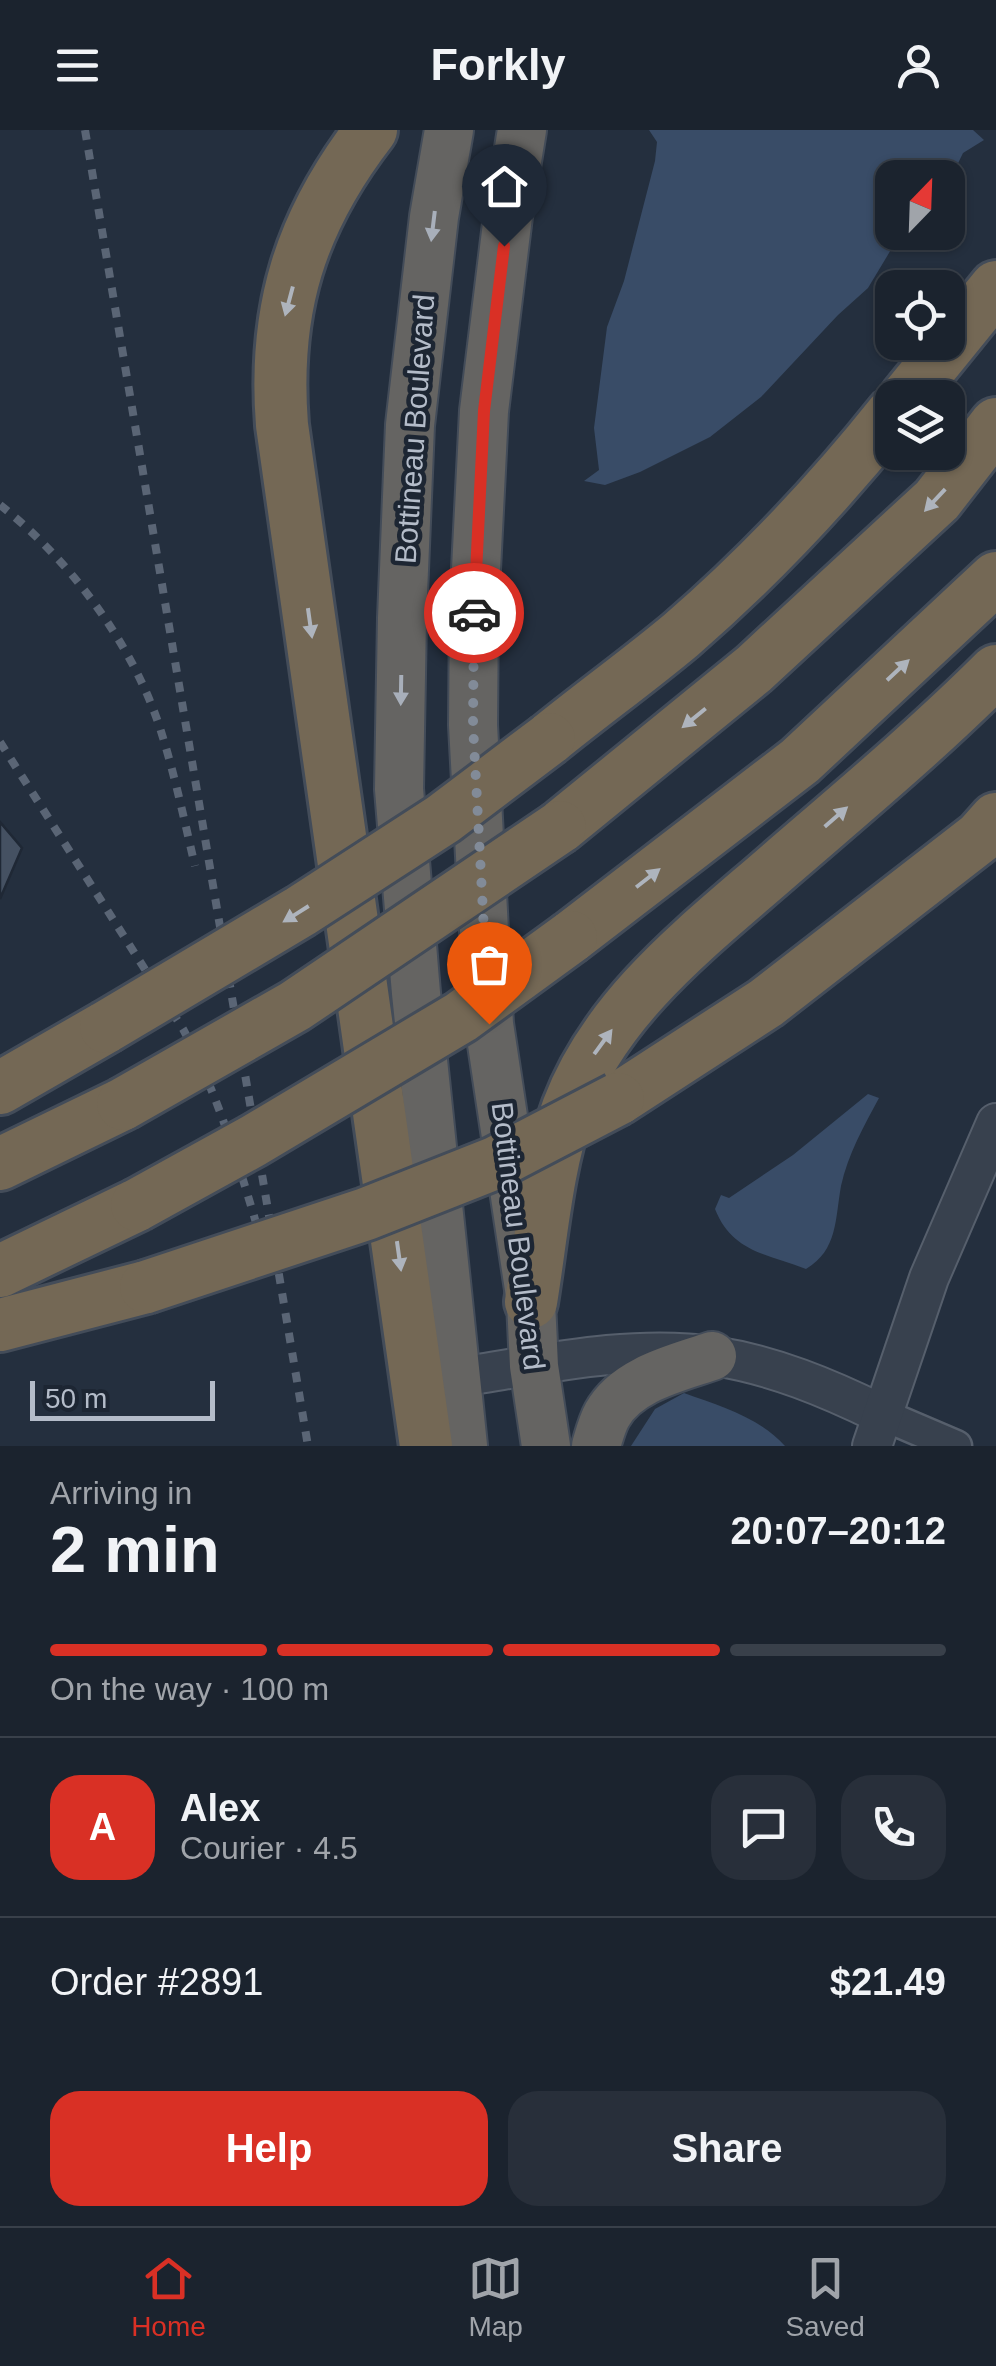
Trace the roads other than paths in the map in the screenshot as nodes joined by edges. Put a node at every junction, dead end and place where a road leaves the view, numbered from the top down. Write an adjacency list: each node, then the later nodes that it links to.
1 (371, 130): 21 (highway, one-way to 21)
2 (449, 130): 19 (highway, Bottineau Boulevard, one-way to 19)
3 (522, 130): 15 (highway, Bottineau Boulevard)
4 (996, 286): 5 (highway)
5 (920, 380)
6 (996, 424): 13 (highway, one-way to 13, bridge)
7 (875, 436): 11 (highway, one-way to 11, bridge)
8 (996, 578): 14 (highway, one-way to 8, bridge)
9 (996, 671): 15 (highway, one-way to 9)
10 (996, 819): 16 (highway, bridge)
11 (0, 1088)
12 (996, 1123): 20 (street)
13 (0, 1164)
14 (0, 1271)
15 (531, 1302): 18 (highway, Bottineau Boulevard)
16 (0, 1325)
17 (712, 1356): 18 (street); 20 (street); 24 (highway)
18 (534, 1366): 19 (street); 23 (highway, Bottineau Boulevard)
19 (454, 1378): 22 (highway, Bottineau Boulevard)
20 (876, 1430): 25 (street)
21 (426, 1446)
22 (463, 1446)
23 (546, 1446)
24 (596, 1446)
25 (956, 1446)

